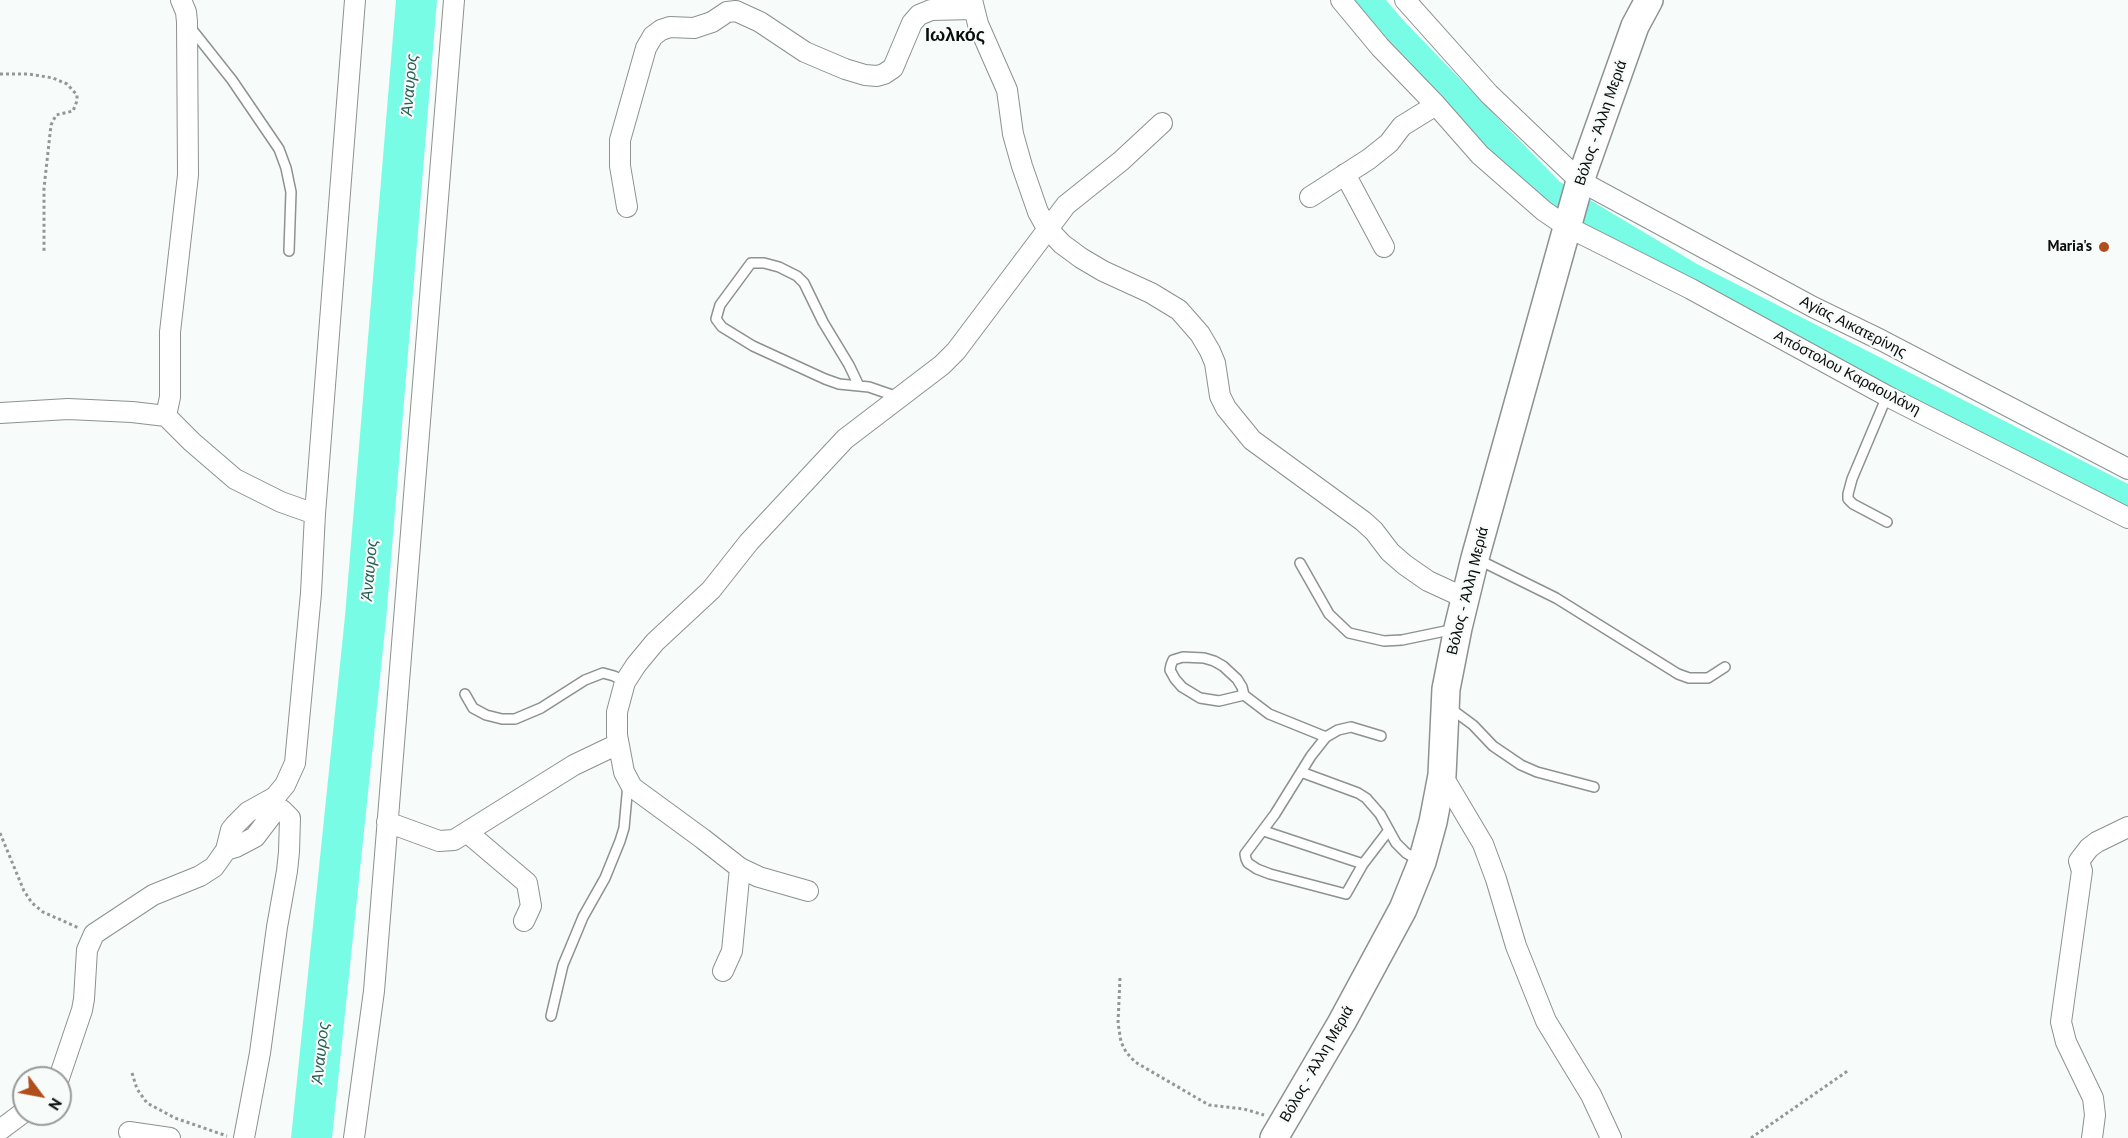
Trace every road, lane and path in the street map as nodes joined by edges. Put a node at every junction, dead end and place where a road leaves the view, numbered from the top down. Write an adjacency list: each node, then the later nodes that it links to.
1 (181, 0): 10 (street)
2 (355, 0): 29 (street)
3 (454, 0): 48 (street)
4 (1341, 0): 12 (street, Απόστολου Καραουλάνη)
5 (1405, 0): 15 (street, Αγίας Αικατερίνης)
6 (1649, 0): 9 (main road, Βόλος - Άλλη Μεριά)
7 (973, 5): 8 (street); 19 (street)
8 (741, 7): 17 (street)
9 (1636, 13): 15 (main road, Βόλος - Άλλη Μεριά)
10 (187, 22): 21 (lane); 27 (street)
11 (0, 74): 22 (path)
12 (1436, 105): 14 (street); 18 (street, Απόστολου Καραουλάνη)
13 (1162, 123): 19 (street)
14 (1345, 174): 16 (street); 20 (street)
15 (1580, 181): 18 (main road, Βόλος - Άλλη Μεριά); 28 (street, Αγίας Αικατερίνης)
16 (1310, 197)
17 (627, 207)
18 (1566, 226): 24 (street, Απόστολου Καραουλάνη); 32 (main road, Βόλος - Άλλη Μεριά)
19 (1047, 228): 25 (street); 34 (street)
20 (1384, 247)
21 (289, 251)
22 (44, 253)
23 (859, 386): 23 (lane); 25 (lane)
24 (1887, 396): 30 (street, Απόστολου Καραουλάνη); 31 (lane)
25 (898, 397): 37 (street)
26 (0, 413): 27 (street)
27 (166, 416): 29 (street)
28 (2128, 469)
29 (315, 514): 54 (street)
30 (2128, 518)
31 (1887, 522)
32 (1475, 558): 34 (main road, Βόλος - Άλλη Μεριά); 36 (lane)
33 (1300, 563): 35 (lane)
34 (1465, 598): 35 (main road, Βόλος - Άλλη Μεριά)
35 (1458, 628): 40 (main road, Βόλος - Άλλη Μεριά)
36 (1725, 668)
37 (625, 682): 38 (lane); 43 (street)
38 (465, 694)
39 (1244, 695): 39 (lane); 42 (lane)
40 (1445, 705): 45 (main road, Βόλος - Άλλη Μεριά); 47 (lane)
41 (1381, 736): 42 (lane)
42 (1326, 737): 44 (lane)
43 (618, 744): 46 (street); 53 (street)
44 (1301, 772): 50 (lane); 51 (lane)
45 (1442, 775): 55 (main road, Βόλος - Άλλη Μεριά); 73 (street)
46 (628, 782): 57 (street); 63 (lane)
47 (1594, 788)
48 (387, 822): 53 (street); 72 (street)
49 (2128, 827): 75 (street)
50 (1389, 830): 55 (lane); 56 (lane)
51 (1264, 831): 56 (lane); 56 (lane)
52 (0, 833): 60 (path)
53 (468, 833): 59 (street)
54 (226, 850): 60 (street); 71 (street)
55 (1422, 862): 67 (main road, Βόλος - Άλλη Μεριά)
56 (1363, 864)
57 (740, 868): 58 (street); 61 (street)
58 (808, 891)
59 (524, 921)
60 (94, 934): 64 (street)
61 (723, 971)
62 (1120, 978): 67 (path)
63 (551, 1016)
64 (63, 1066)
65 (1849, 1070): 74 (path)
66 (132, 1073): 70 (path)
67 (1278, 1130)
68 (129, 1132): 69 (street)
69 (157, 1137)
70 (234, 1138)
71 (244, 1138)
72 (354, 1138)
73 (1611, 1138)
74 (1751, 1138)
75 (2092, 1138)

